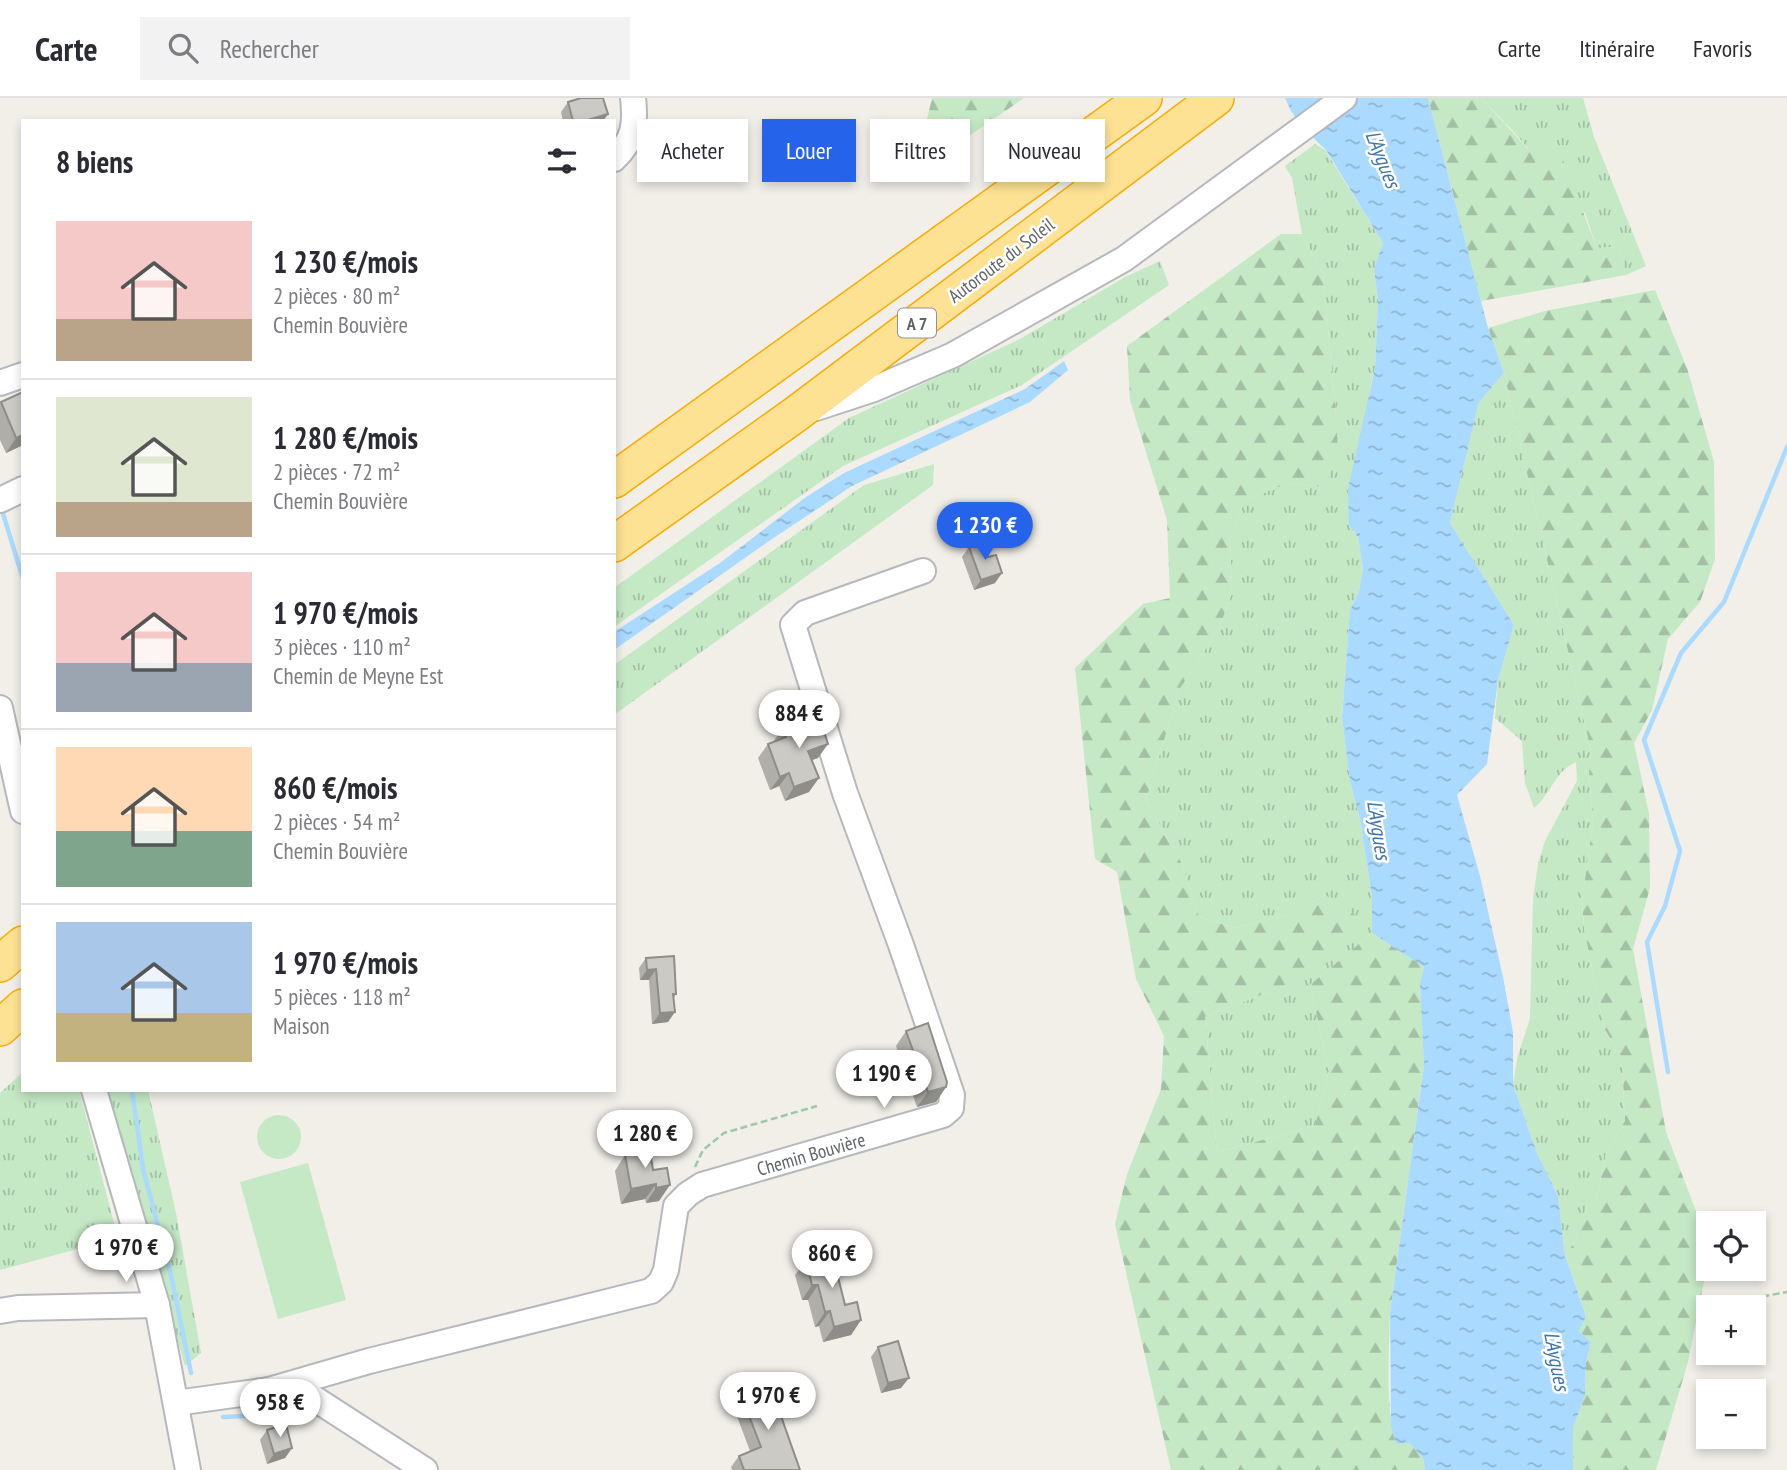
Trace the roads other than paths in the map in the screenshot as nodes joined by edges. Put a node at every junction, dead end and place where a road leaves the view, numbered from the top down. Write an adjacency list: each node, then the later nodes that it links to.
1 (633, 98): 5 (street)
2 (1144, 98): 9 (highway, A 7)
3 (1216, 98): 8 (highway, Autoroute du Soleil / A 7)
4 (1344, 98): 8 (street)
5 (616, 156)
6 (21, 376): 7 (street)
7 (0, 383)
8 (796, 414): 12 (highway, Autoroute du Soleil / A 7)
9 (616, 479)
10 (21, 490): 11 (street)
11 (0, 499)
12 (616, 543)
13 (923, 571): 23 (street, Chemin Bouvière)
14 (0, 708): 15 (street)
15 (21, 802)
16 (21, 946): 17 (highway)
17 (0, 964)
18 (21, 1009): 19 (highway)
19 (0, 1028)
20 (95, 1092): 21 (street)
21 (157, 1305): 22 (street); 24 (street)
22 (0, 1311)
23 (269, 1390): 24 (street); 26 (street)
24 (176, 1403): 25 (street)
25 (188, 1470)
26 (425, 1470)

